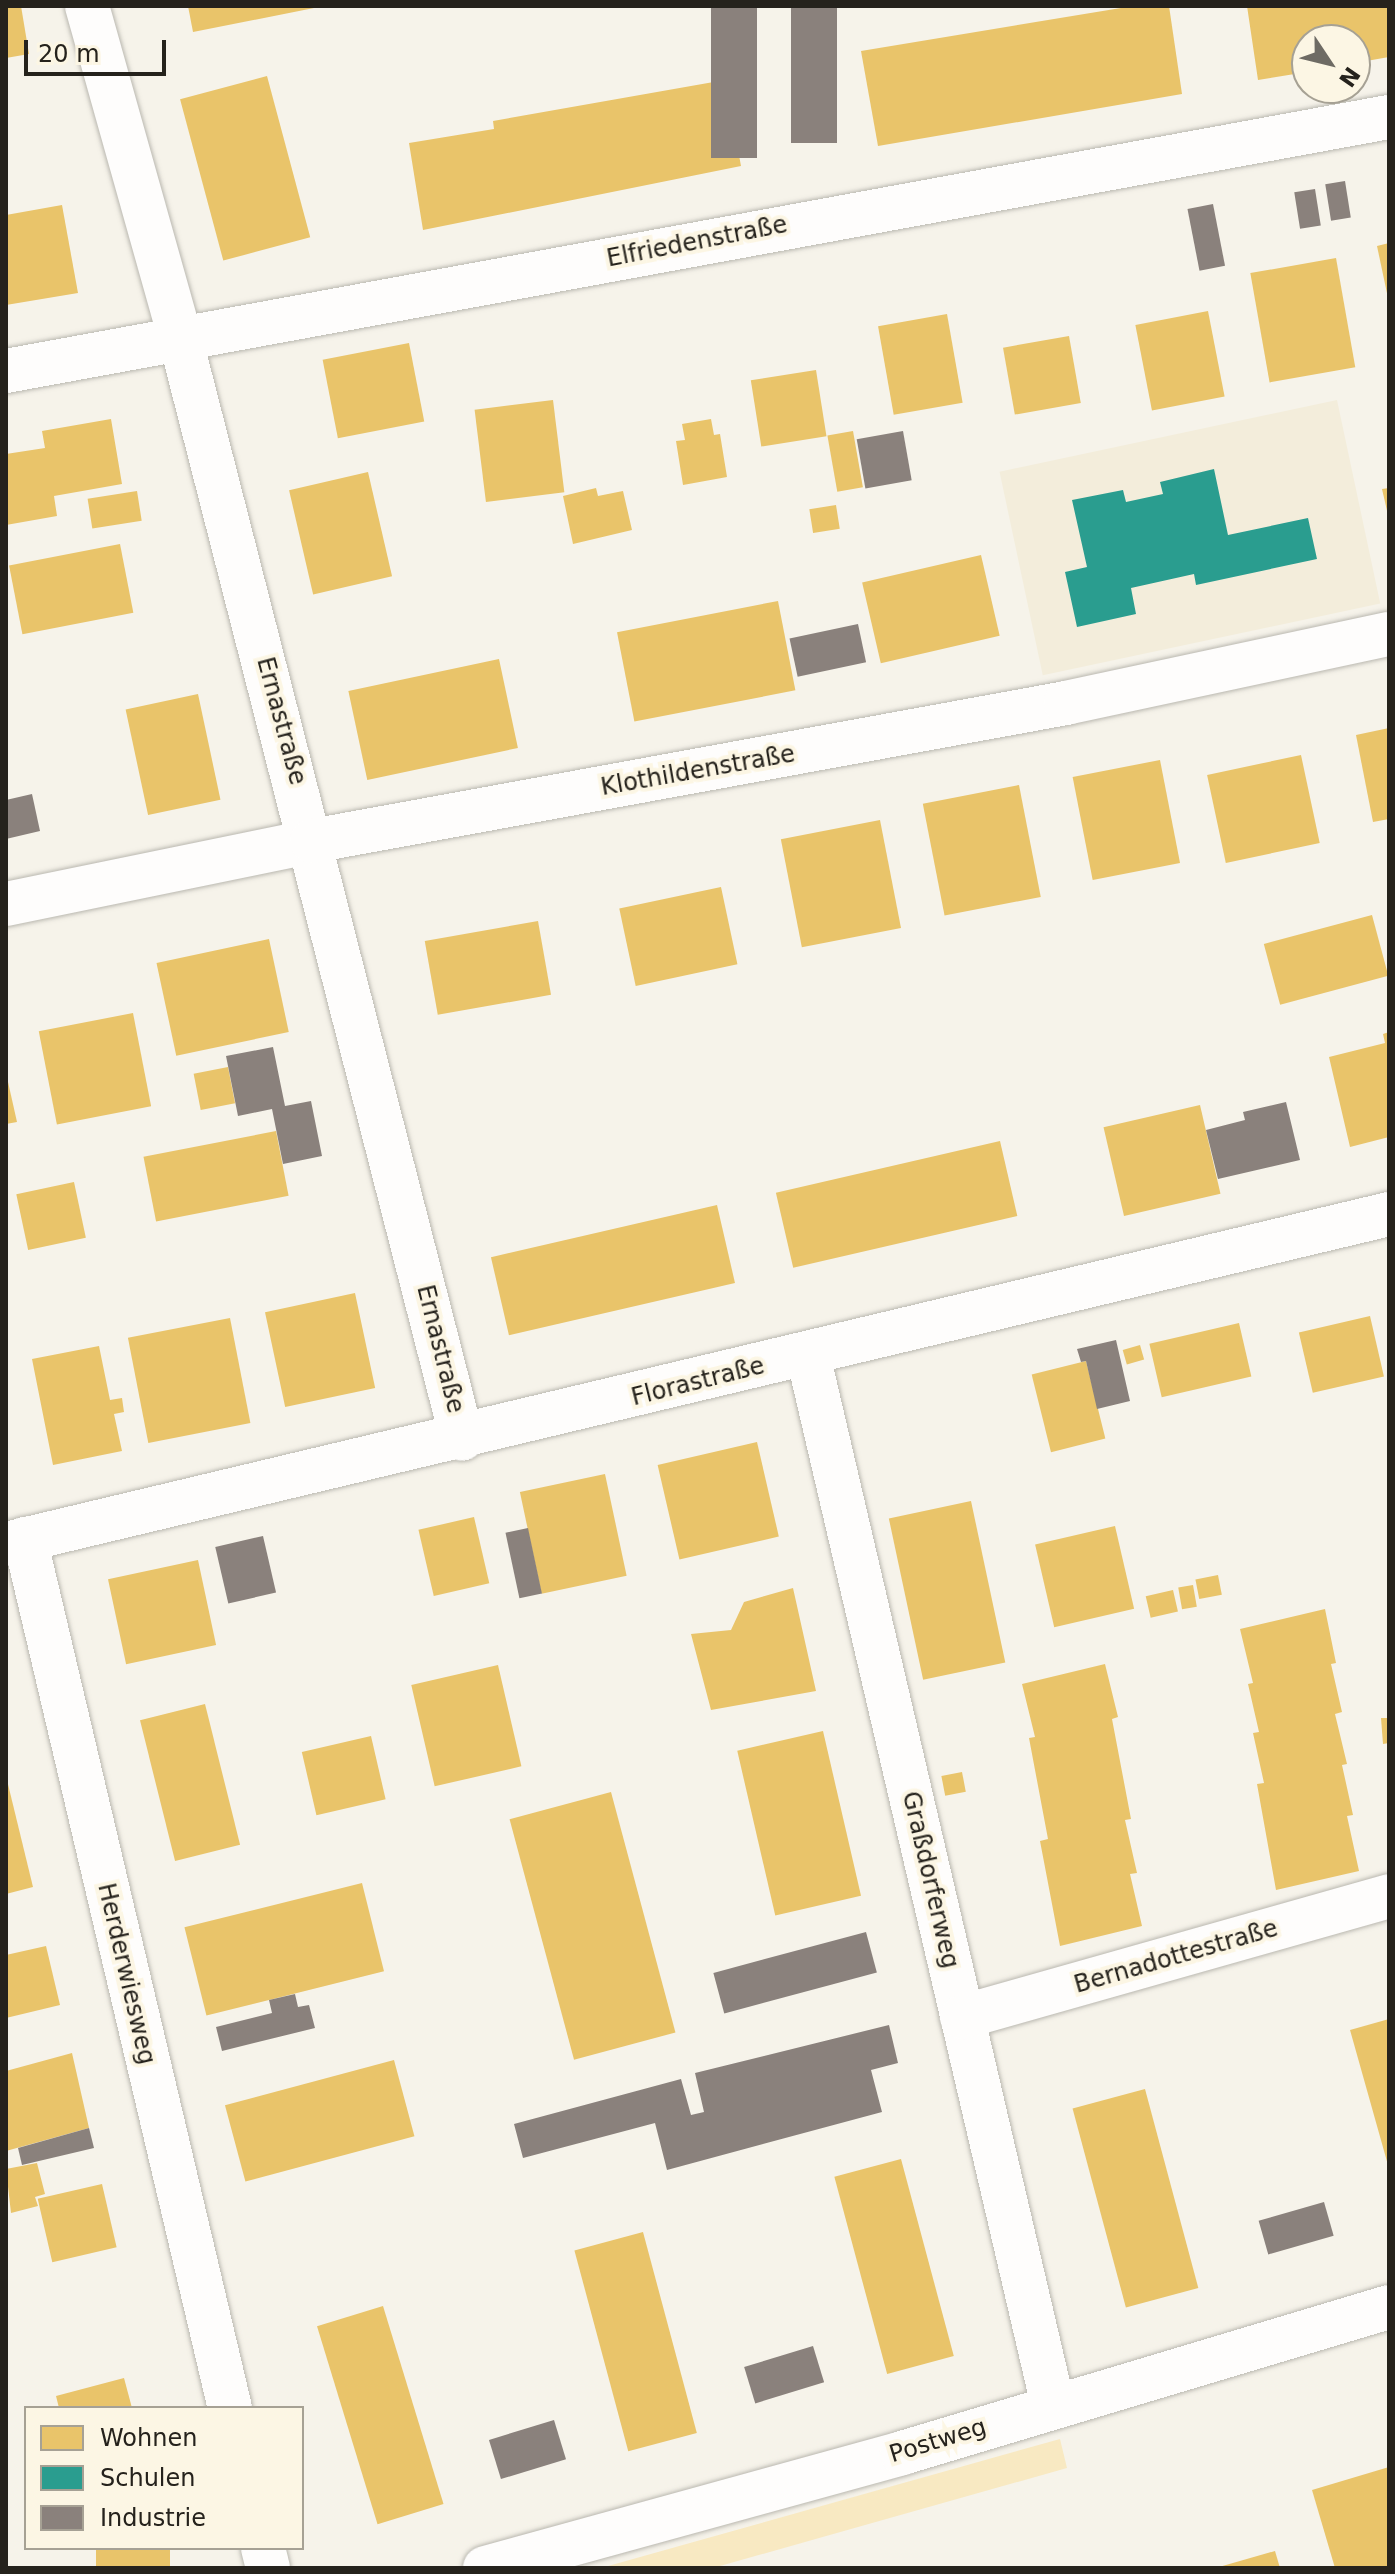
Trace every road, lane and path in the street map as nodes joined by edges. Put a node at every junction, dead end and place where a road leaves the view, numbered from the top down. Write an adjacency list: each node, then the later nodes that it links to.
1 (87, 6): 3 (street, Ernastraße)
2 (1389, 117): 3 (street, Elfriedenstraße)
3 (181, 341): 4 (street, Elfriedenstraße); 6 (street, Ernastraße)
4 (6, 371)
5 (1389, 634): 6 (street, Klothildenstraße)
6 (312, 841): 7 (street, Klothildenstraße); 10 (street, Ernastraße)
7 (6, 904)
8 (1389, 1214): 9 (street, Florastraße)
9 (808, 1355): 10 (street, Florastraße); 13 (street, Graßdorferweg)
10 (462, 1439): 11 (street, Florastraße)
11 (16, 1542): 16 (street, Herderwiesweg)
12 (1389, 1896): 13 (street, Bernadottestraße)
13 (962, 2017): 15 (street, Graßdorferweg)
14 (1389, 2307): 15 (street, Postweg)
15 (1053, 2405): 17 (street, Postweg)
16 (230, 2406)
17 (485, 2568)

